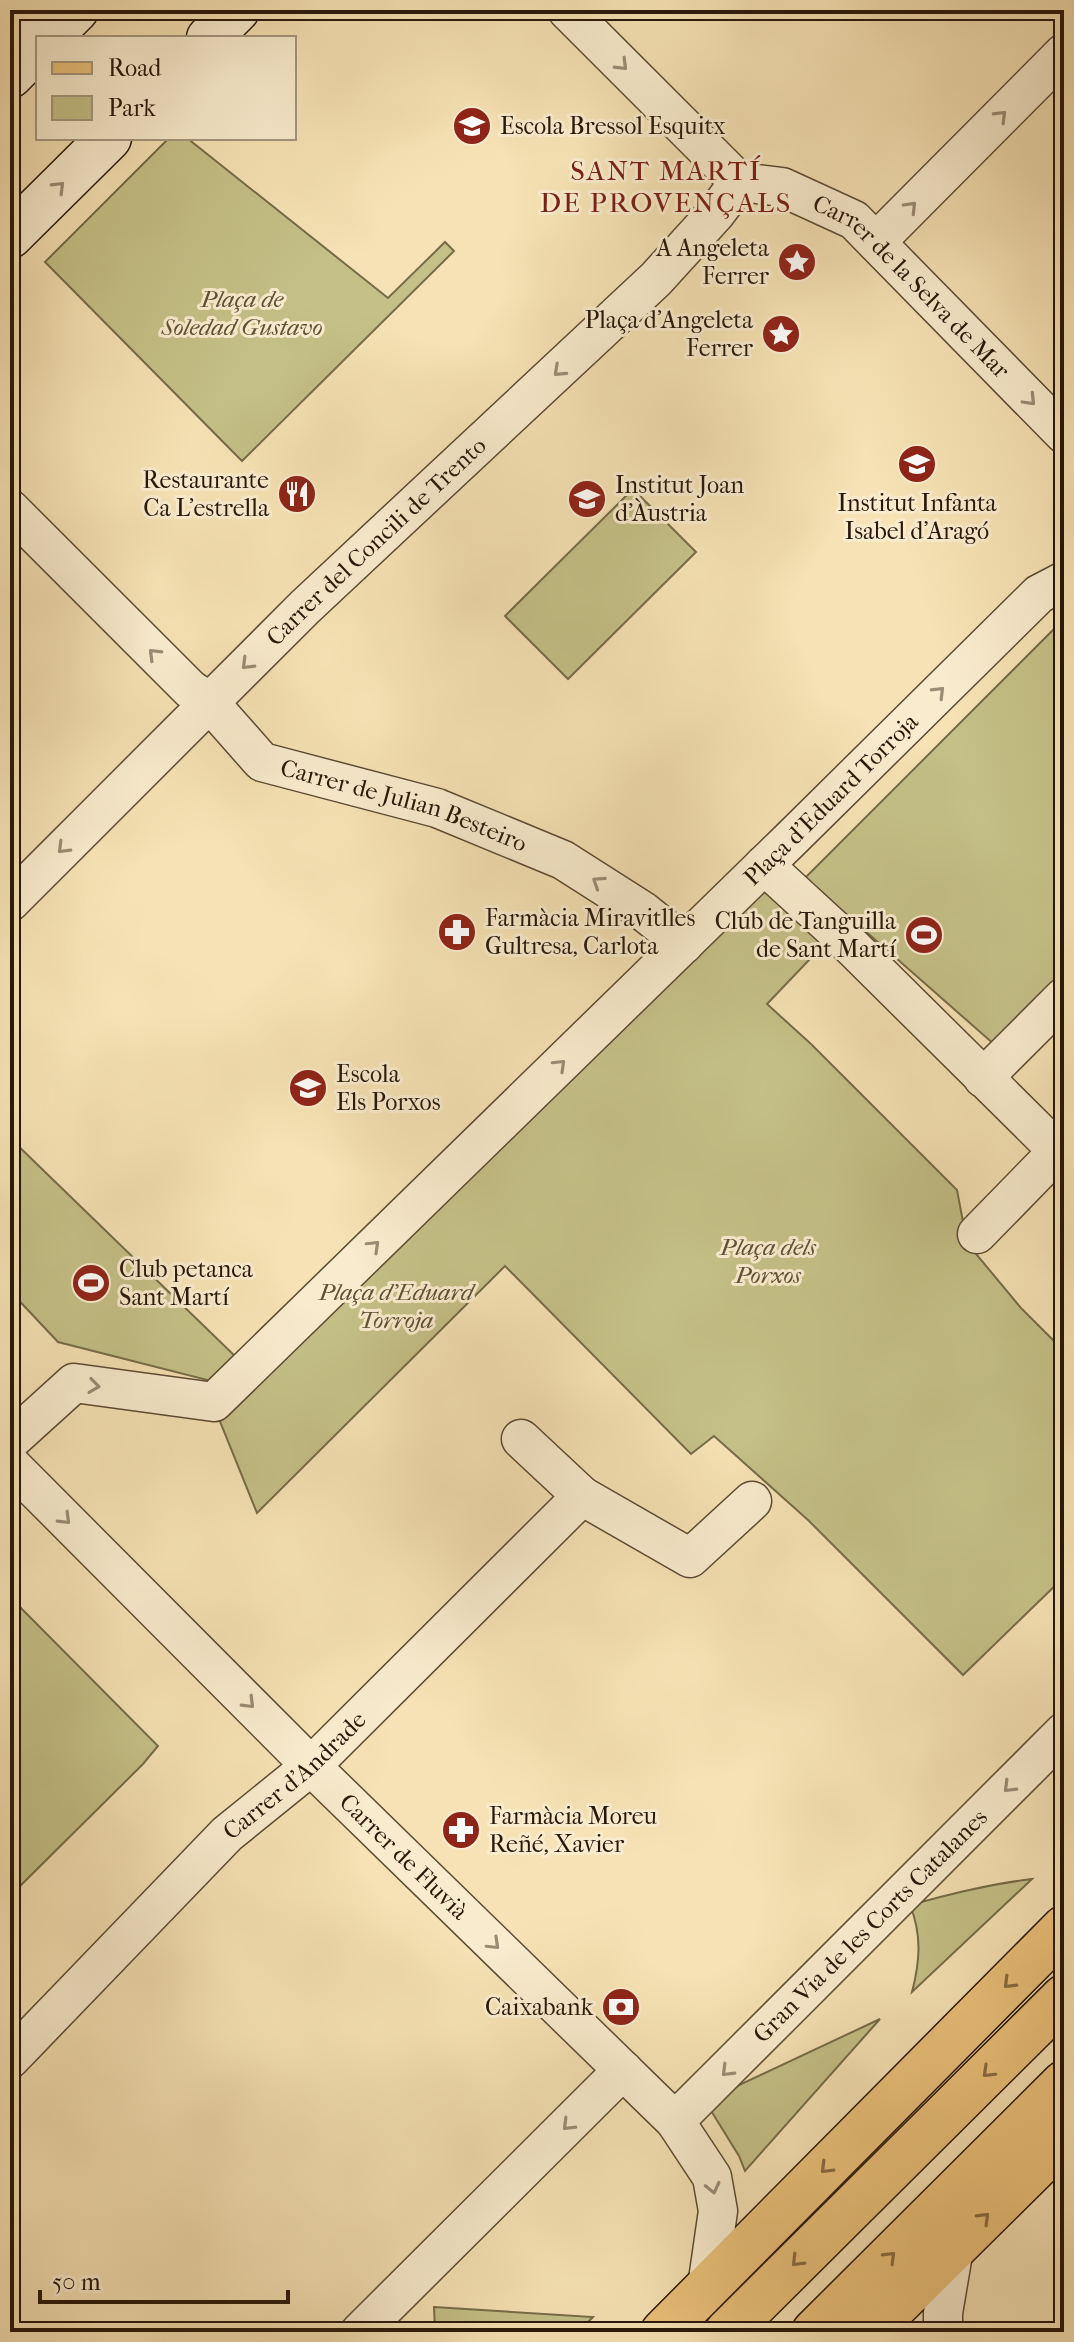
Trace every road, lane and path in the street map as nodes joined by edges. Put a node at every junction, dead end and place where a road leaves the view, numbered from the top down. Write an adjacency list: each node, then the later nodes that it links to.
1 (237, 10): 3 (street)
2 (567, 10): 6 (street, one-way to 6)
3 (211, 36)
4 (1064, 53): 8 (street, one-way to 4)
5 (107, 140): 7 (street, one-way to 5)
6 (739, 182): 8 (street, Carrer de la Selva de Mar); 12 (street, Carrer del Concili de Trento, one-way to 12)
7 (10, 236)
8 (876, 242): 9 (street, Carrer de la Selva de Mar, one-way to 9)
9 (1064, 434)
10 (10, 509): 12 (street, Carrer de Julian Besteiro, one-way to 10)
11 (1064, 581): 13 (street, Plaça d'Eduard Torroja, one-way to 11)
12 (209, 702): 14 (street, Carrer del Concili de Trento, one-way to 14); 15 (street, Carrer de Julian Besteiro, one-way to 12)
13 (764, 865): 15 (street, Plaça d'Eduard Torroja); 17 (street)
14 (10, 902)
15 (684, 944): 20 (street, Plaça d'Eduard Torroja, one-way to 15)
16 (1053, 1008): 17 (street)
17 (983, 1078): 18 (street)
18 (977, 1234)
19 (521, 1439): 22 (street)
20 (10, 1441)
21 (10, 1464): 25 (street, Carrer de Fluvià, one-way to 25)
22 (582, 1496): 23 (street); 25 (street, Carrer d'Andrade)
23 (752, 1501)
24 (1064, 1732): 31 (street, Gran Via de les Corts Catalanes, one-way to 31)
25 (311, 1766): 28 (street, Carrer d'Andrade); 29 (street, Carrer de Fluvià, one-way to 29)
26 (1064, 1928): 34 (main road, one-way to 34)
27 (1064, 1997): 37 (main road, one-way to 37)
28 (10, 2059)
29 (623, 2070): 31 (street, Carrer de Fluvià); 35 (street, one-way to 35)
30 (1064, 2083): 38 (main road, one-way to 30)
31 (675, 2121): 34 (street, Carrer de Fluvià, one-way to 34)
32 (1064, 2139): 33 (main road, one-way to 32)
33 (954, 2248): 39 (main road); 40 (street)
34 (707, 2287): 36 (main road)
35 (360, 2332)
36 (663, 2332)
37 (727, 2332)
38 (814, 2332)
39 (869, 2332)
40 (943, 2332)

